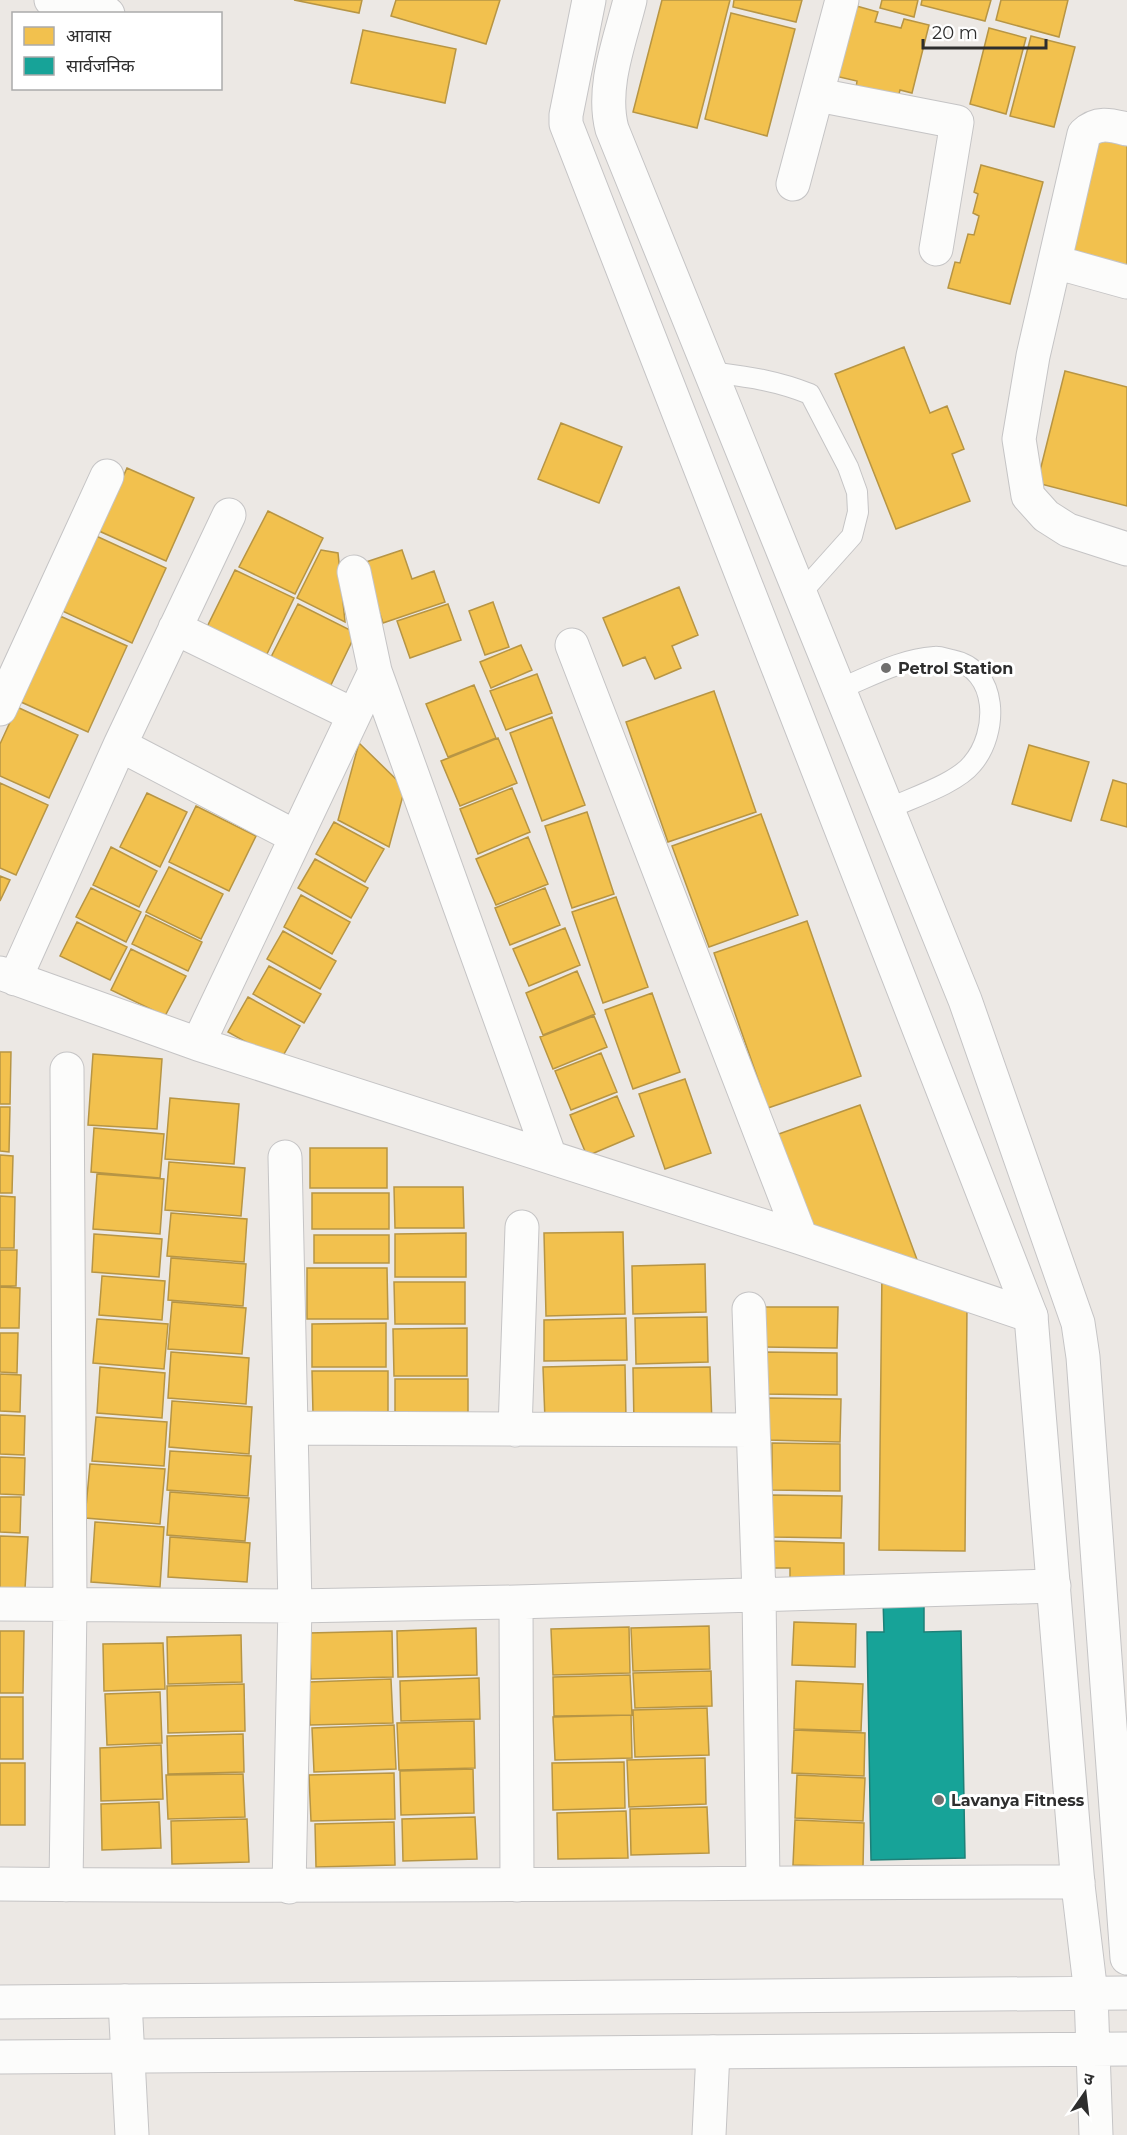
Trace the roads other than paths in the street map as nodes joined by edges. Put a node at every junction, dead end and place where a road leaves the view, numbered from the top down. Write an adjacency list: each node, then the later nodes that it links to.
1 (51, 0): 5 (street)
2 (589, 0): 18 (street)
3 (630, 0): 12 (street)
4 (842, 0): 6 (street)
5 (100, 12)
6 (818, 95): 8 (street); 9 (street)
7 (1127, 129): 10 (street)
8 (793, 184)
9 (936, 249)
10 (1054, 262): 11 (street); 15 (street)
11 (1127, 282)
12 (711, 372): 17 (street); 17 (lane)
13 (107, 476): 23 (street)
14 (229, 515): 19 (street)
15 (1127, 549)
16 (354, 572): 21 (street)
17 (804, 602): 18 (street); 22 (street)
18 (762, 626): 36 (street)
19 (175, 628): 24 (street); 25 (street)
20 (572, 645): 34 (street)
21 (375, 670): 24 (street); 32 (street)
22 (839, 689): 26 (street); 26 (lane)
23 (0, 709)
24 (354, 715): 27 (street)
25 (120, 745): 27 (street); 28 (street)
26 (888, 809): 52 (street)
27 (296, 837): 29 (street)
28 (8, 976): 29 (street)
29 (198, 1044): 32 (street)
30 (67, 1069): 44 (street)
31 (285, 1157): 37 (street)
32 (550, 1157): 34 (street)
33 (522, 1227): 38 (street)
34 (801, 1238): 36 (street)
35 (749, 1309): 39 (street)
36 (1031, 1316): 40 (street)
37 (291, 1428): 38 (street); 45 (street)
38 (515, 1430): 39 (street)
39 (753, 1430): 41 (street)
40 (1054, 1586): 41 (street); 47 (street)
41 (759, 1595): 42 (street); 46 (street)
42 (516, 1602): 45 (street); 50 (street)
43 (0, 1604): 44 (street)
44 (70, 1604): 45 (street); 49 (street)
45 (296, 1606): 51 (street)
46 (763, 1882): 47 (street); 50 (street)
47 (1078, 1882): 54 (street)
48 (0, 1884): 49 (street)
49 (66, 1885): 51 (street)
50 (517, 1885): 51 (street)
51 (289, 1887)
52 (1127, 1958)
53 (1127, 1993): 54 (street)
54 (1091, 1994): 55 (street); 57 (street)
55 (125, 2001): 56 (street); 60 (street)
56 (0, 2002)
57 (1093, 2049): 58 (street); 59 (street); 64 (street)
58 (1127, 2049)
59 (713, 2052): 60 (street); 63 (street)
60 (128, 2056): 61 (street); 62 (street)
61 (0, 2057)
62 (132, 2135)
63 (709, 2135)
64 (1096, 2135)

